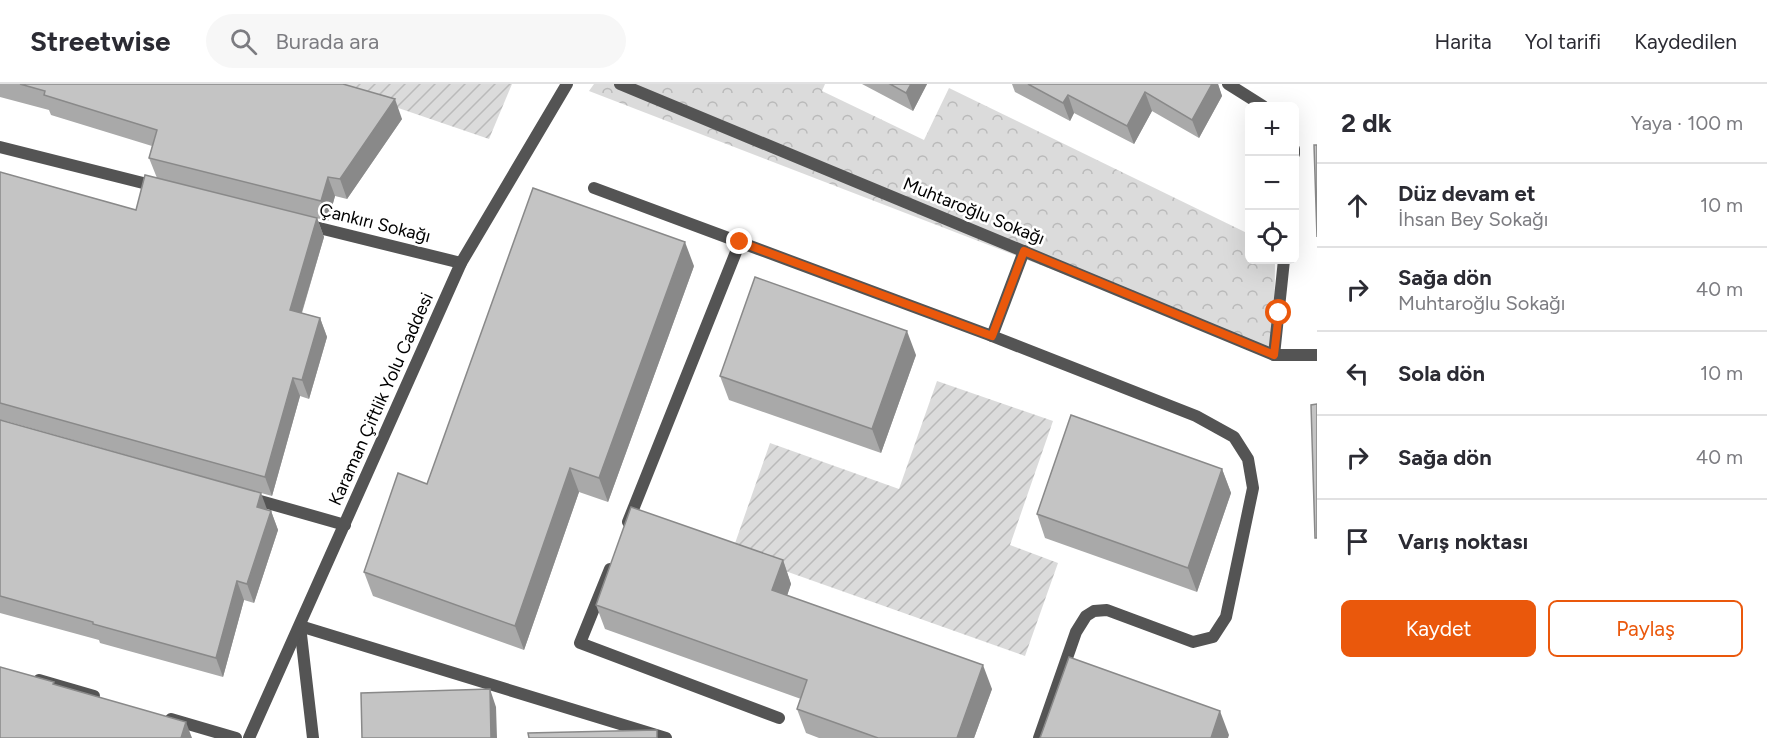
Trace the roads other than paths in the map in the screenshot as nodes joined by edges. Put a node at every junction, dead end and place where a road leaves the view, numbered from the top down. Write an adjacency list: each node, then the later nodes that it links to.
1 (567, 84): 11 (street, Karaman Çiftlik Yolu Caddesi)
2 (620, 84): 10 (street, Muhtaroğlu Sokağı)
3 (1228, 84): 4 (street)
4 (1257, 102)
5 (0, 147): 7 (street)
6 (594, 188): 9 (street)
7 (173, 191)
8 (300, 223): 11 (street, Çankırı Sokağı)
9 (740, 242): 13 (street); 18 (street)
10 (1024, 251): 13 (street); 14 (street, Muhtaroğlu Sokağı)
11 (461, 264): 17 (street, Karaman Çiftlik Yolu Caddesi)
12 (1284, 264): 14 (street)
13 (992, 336): 29 (street)
14 (1274, 355): 15 (street, Muhtaroğlu Sokağı)
15 (1317, 355)
16 (242, 496): 17 (street)
17 (345, 525): 20 (street, Karaman Çiftlik Yolu Caddesi)
18 (622, 537)
19 (614, 559): 24 (street)
20 (300, 626): 26 (street, Karaman Çiftlik Yolu Caddesi); 27 (street); 28 (street)
21 (22, 675): 22 (street)
22 (101, 698)
23 (158, 715): 25 (street)
24 (779, 718)
25 (236, 738)
26 (249, 738)
27 (313, 738)
28 (666, 738)
29 (1039, 738)

